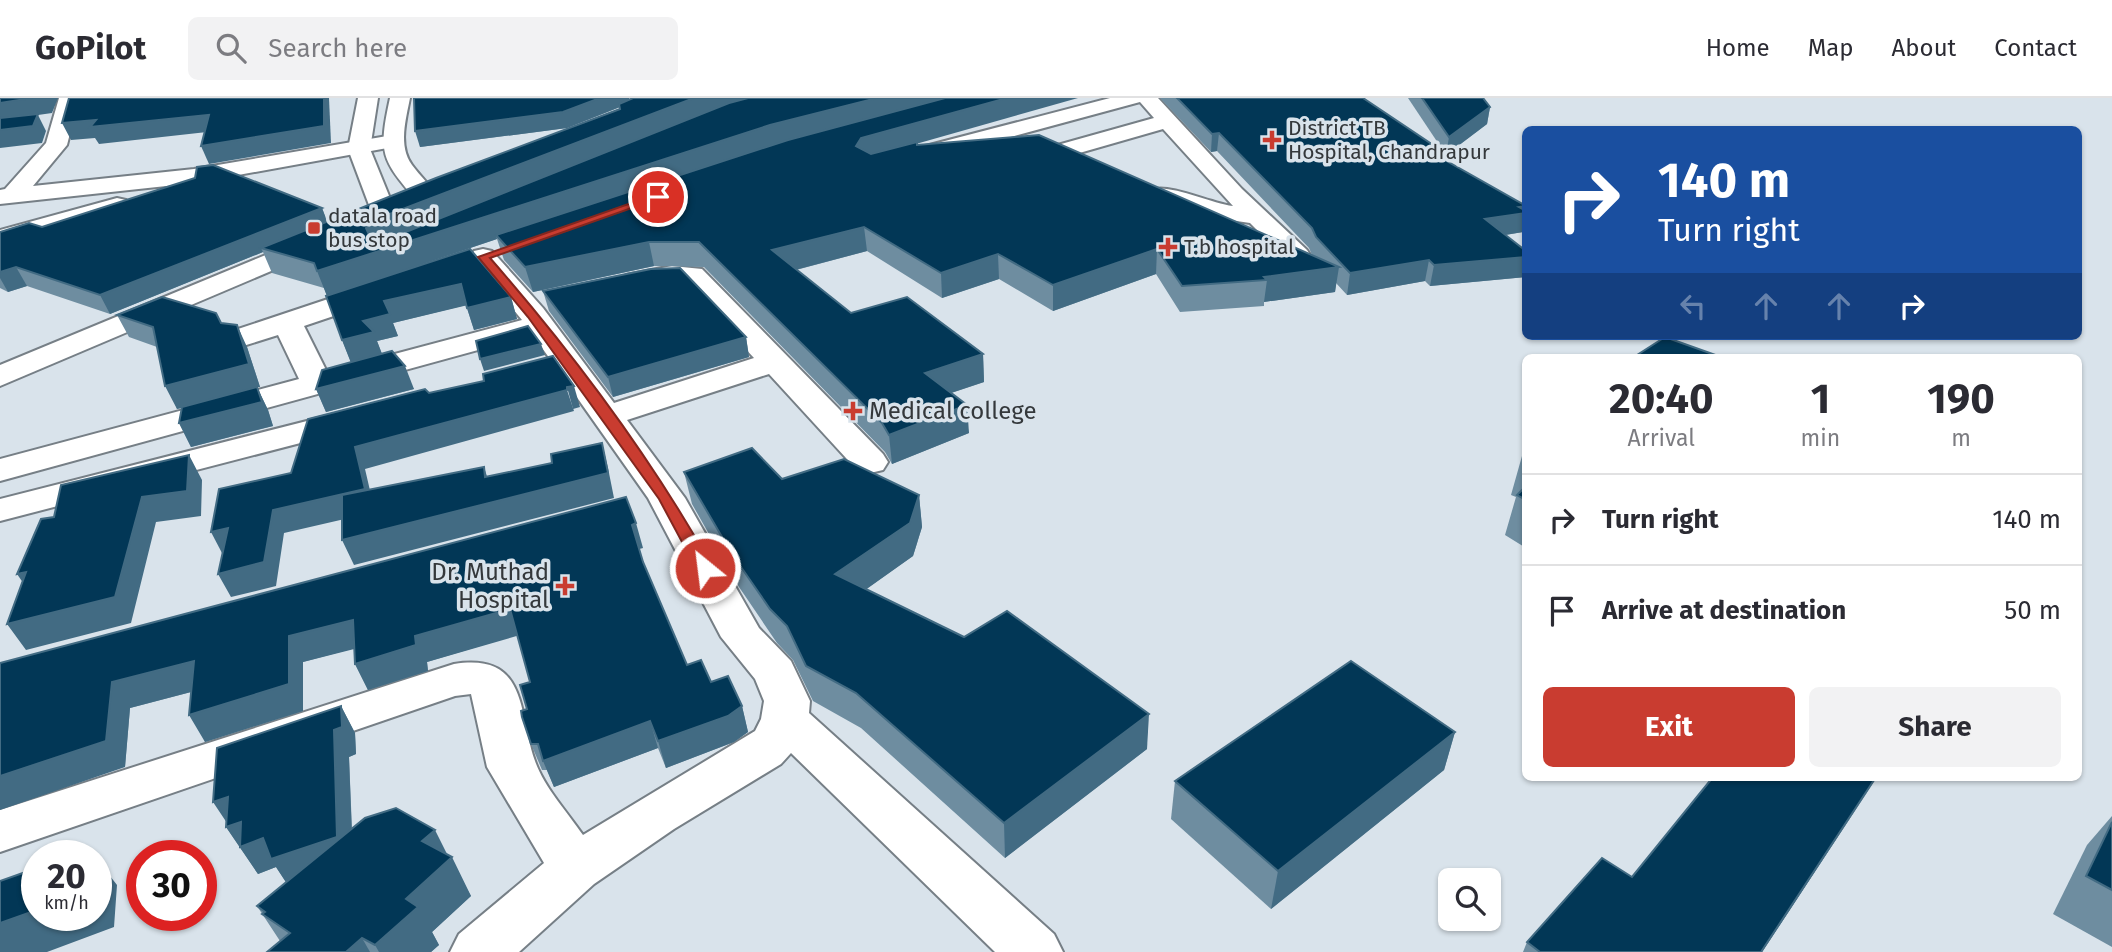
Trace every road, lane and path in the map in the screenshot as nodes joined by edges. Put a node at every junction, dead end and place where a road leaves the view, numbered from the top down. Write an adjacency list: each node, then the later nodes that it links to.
1 (368, 98): 10 (street)
2 (400, 98): 9 (street)
3 (1133, 98): 8 (street)
4 (1147, 98): 6 (street)
5 (66, 109): 7 (street); 17 (street)
6 (1167, 121): 11 (street); 20 (street)
7 (38, 122)
8 (1013, 130): 11 (street); 12 (street)
9 (393, 141): 10 (street); 18 (street)
10 (359, 149): 14 (street); 19 (street)
11 (1062, 151): 13 (street)
12 (898, 160)
13 (1099, 167)
14 (194, 176): 17 (street); 23 (street)
15 (1137, 183): 20 (street)
16 (451, 186): 18 (street)
17 (6, 196)
18 (426, 196): 19 (street)
19 (384, 213): 21 (street)
20 (1258, 217): 24 (street)
21 (359, 224)
22 (333, 235): 32 (street)
23 (0, 238)
24 (1298, 256)
25 (483, 257): 28 (street)
26 (405, 283): 29 (street)
27 (603, 288): 31 (street)
28 (538, 309): 33 (street); 35 (street)
29 (287, 322): 30 (street); 33 (street)
30 (243, 337)
31 (775, 362): 35 (street); 36 (street)
32 (0, 376)
33 (317, 384): 37 (street)
34 (380, 412): 40 (street)
35 (607, 416): 38 (street)
36 (870, 462)
37 (0, 470)
38 (666, 498): 39 (street); 41 (street)
39 (626, 508)
40 (0, 510)
41 (785, 719): 43 (street); 45 (street)
42 (0, 831): 43 (street)
43 (575, 868): 44 (street)
44 (479, 952)
45 (1034, 952)

